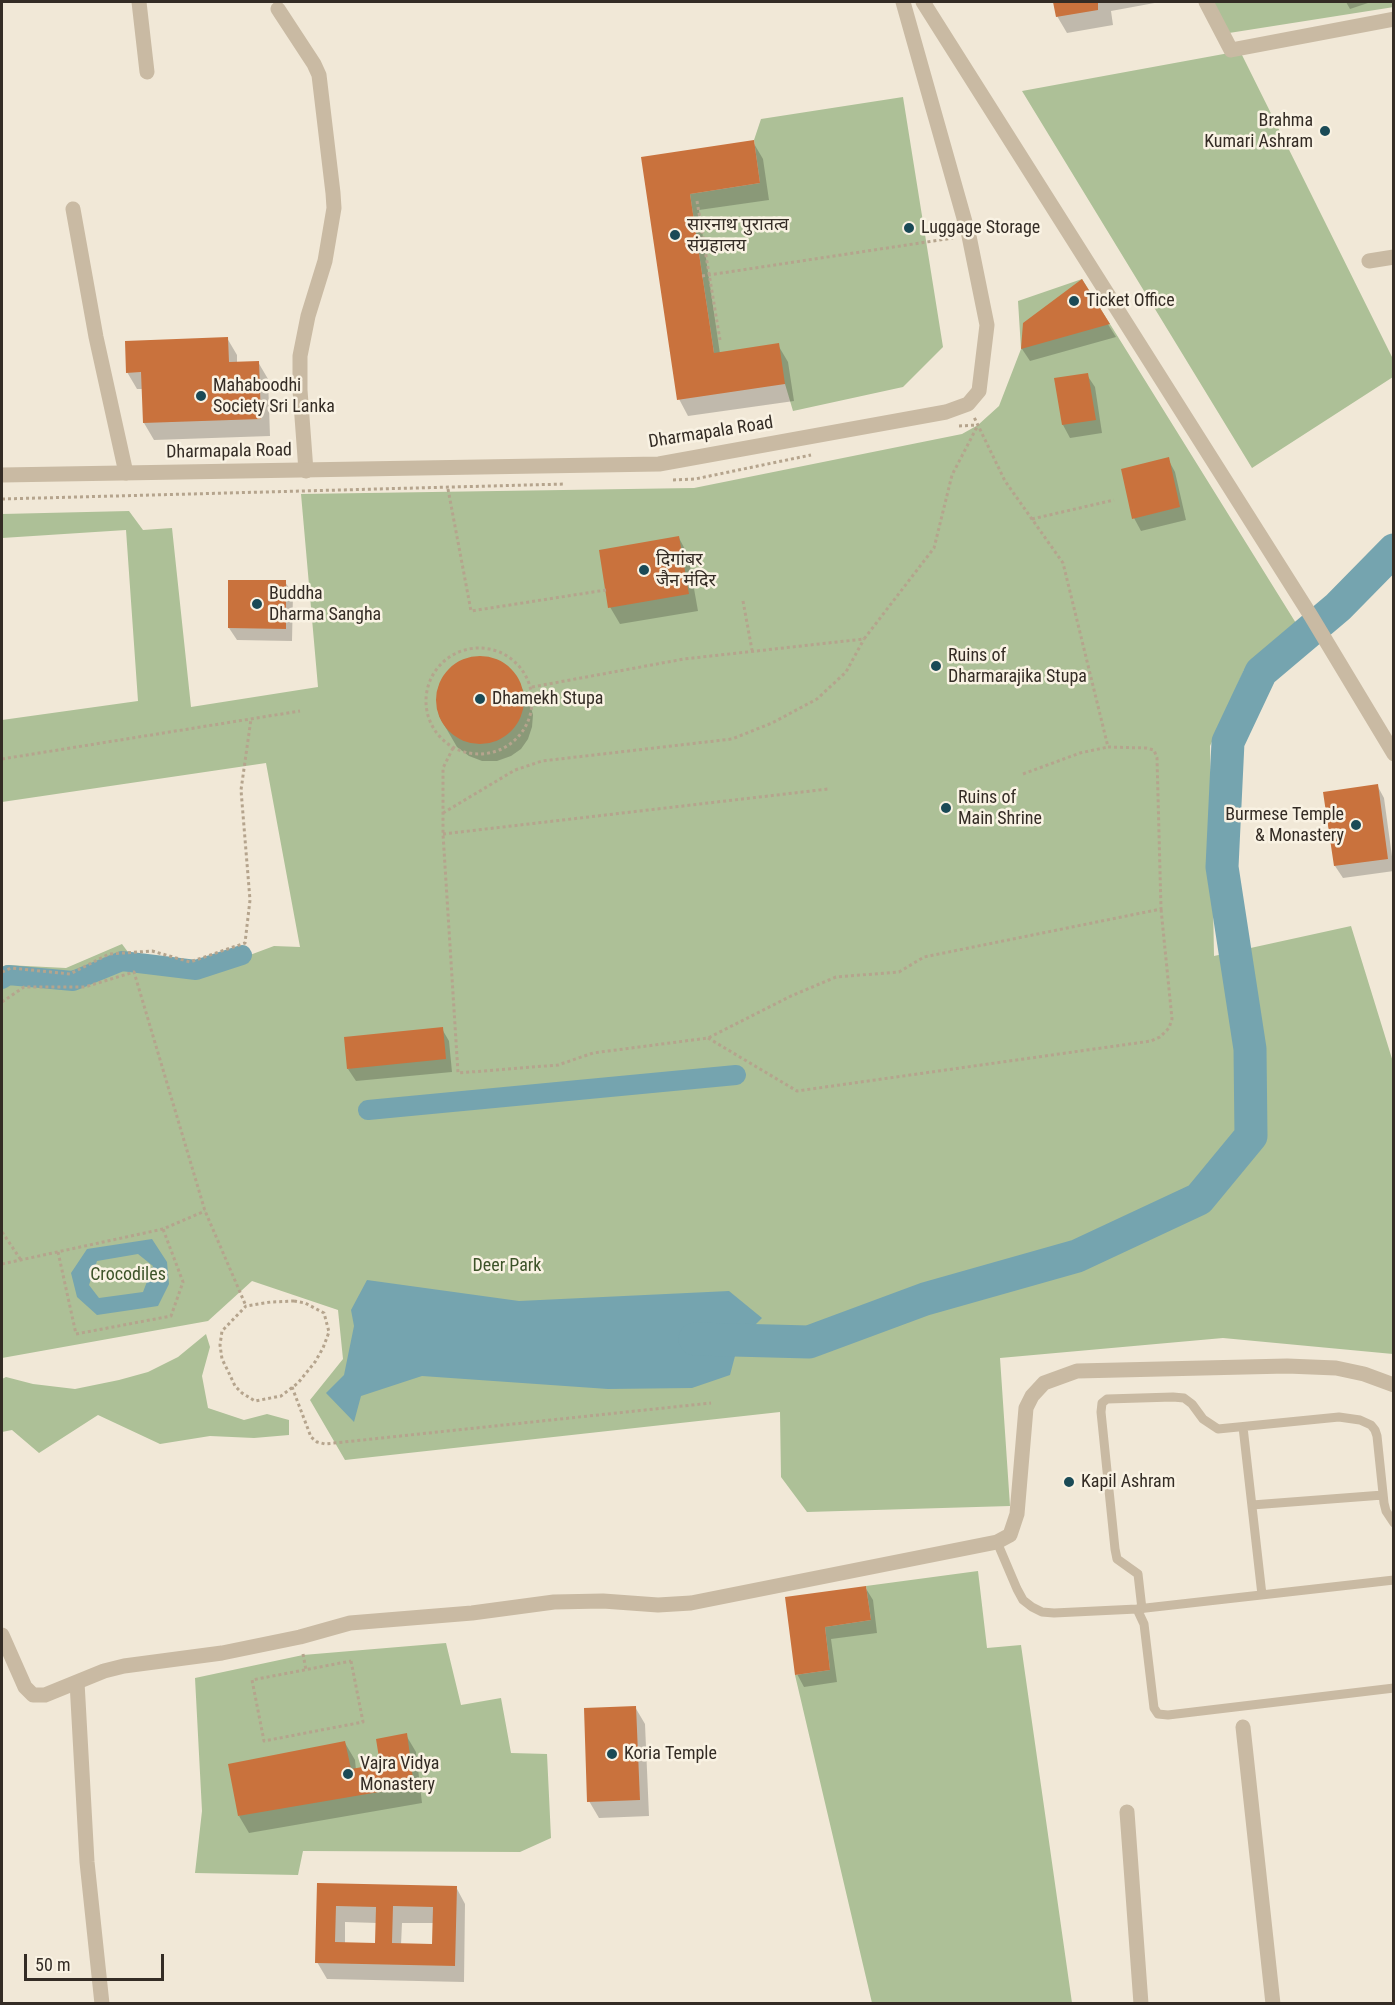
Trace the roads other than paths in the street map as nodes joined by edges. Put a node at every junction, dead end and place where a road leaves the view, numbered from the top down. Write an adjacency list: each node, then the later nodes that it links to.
1 (139, 2): 7 (street)
2 (903, 2): 11 (street, Dharmapala Road)
3 (923, 2): 14 (street)
4 (1206, 2): 6 (street)
5 (278, 9): 11 (street)
6 (1394, 19)
7 (147, 72)
8 (73, 209): 12 (street)
9 (1394, 257): 10 (street)
10 (1369, 261)
11 (306, 471): 12 (street, Dharmapala Road)
12 (126, 473): 13 (street, Dharmapala Road)
13 (2, 475)
14 (1394, 754)
15 (1394, 1385): 20 (street)
16 (1243, 1427): 17 (lane); 18 (lane); 23 (lane)
17 (1383, 1495): 18 (lane); 19 (lane)
18 (1252, 1505): 22 (lane)
19 (1394, 1523)
20 (997, 1542): 23 (lane); 25 (street)
21 (1394, 1580): 22 (lane)
22 (1262, 1595): 23 (lane)
23 (1140, 1609): 26 (lane)
24 (2, 1635): 25 (street)
25 (77, 1682): 29 (street)
26 (1394, 1688)
27 (1243, 1727): 31 (street)
28 (1127, 1812): 30 (street)
29 (102, 2004)
30 (1141, 2004)
31 (1274, 2004)

